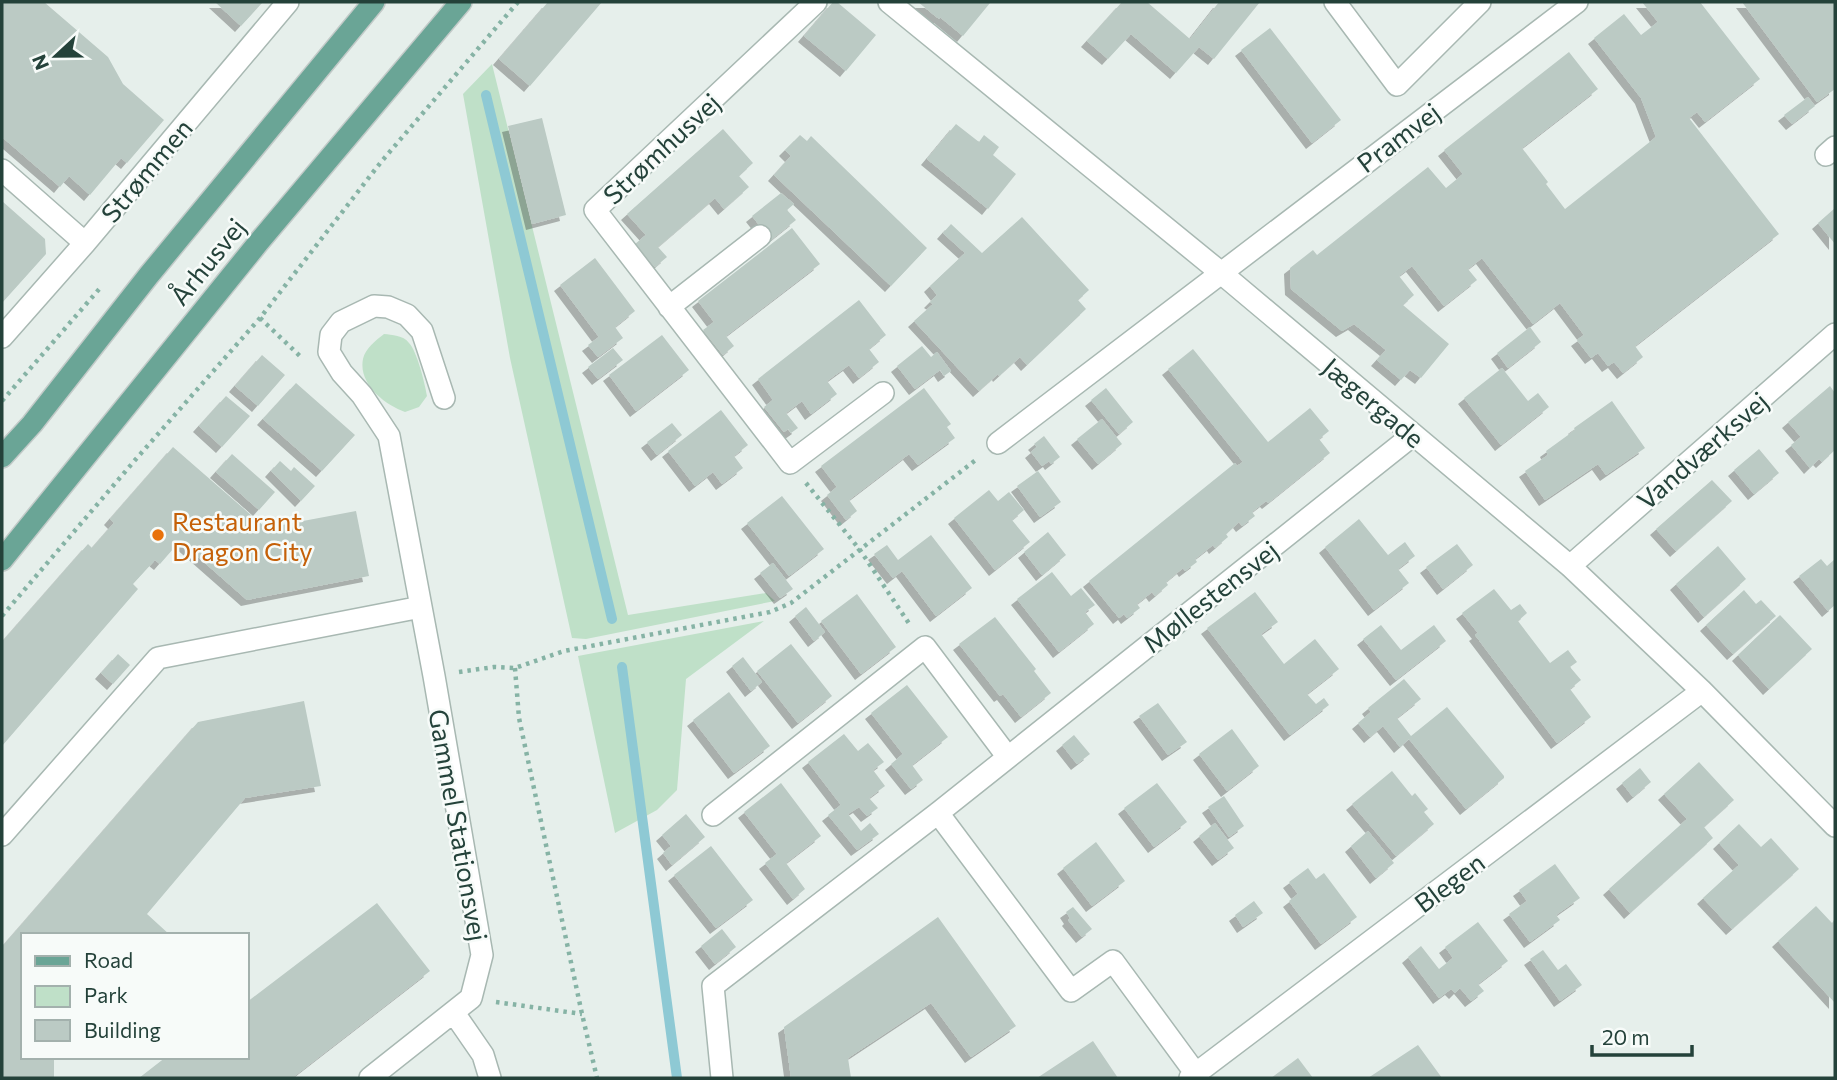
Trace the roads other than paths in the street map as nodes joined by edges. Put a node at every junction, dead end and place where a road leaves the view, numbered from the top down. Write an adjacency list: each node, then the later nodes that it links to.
1 (288, 2): 11 (street, Strømmen)
2 (374, 2): 20 (main road, Århusvej)
3 (461, 2): 21 (main road, Århusvej)
4 (816, 2): 13 (street, Strømhusvej)
5 (889, 2): 12 (street, Jægergade)
6 (1335, 2): 7 (street)
7 (1480, 2)
8 (1577, 2): 12 (street, Pramvej)
9 (2, 170): 11 (street)
10 (760, 236): 13 (street)
11 (85, 243): 15 (street, Strømmen)
12 (1220, 272): 18 (street, Jægergade); 19 (street, Pramvej)
13 (669, 307): 16 (street, Strømhusvej)
14 (1835, 334): 22 (street, Vandværksvej)
15 (2, 338)
16 (883, 393)
17 (444, 398): 23 (street, Gammel Stationsvej)
18 (1413, 435): 22 (street, Jægergade); 25 (street, Møllestensvej)
19 (998, 443)
20 (2, 457)
21 (2, 560)
22 (1570, 566): 24 (street, Jægergade)
23 (421, 607): 29 (street); 30 (street, Gammel Stationsvej)
24 (1702, 691): 28 (street, Jægergade); 31 (street, Blegen)
25 (1007, 756): 26 (street, Møllestensvej); 27 (street)
26 (937, 813): 31 (street, Blegen); 34 (street, Møllestensvej)
27 (713, 816)
28 (1835, 826)
29 (2, 835)
30 (454, 1013): 32 (street); 33 (street)
31 (1193, 1076)
32 (370, 1078)
33 (490, 1078)
34 (722, 1078)

